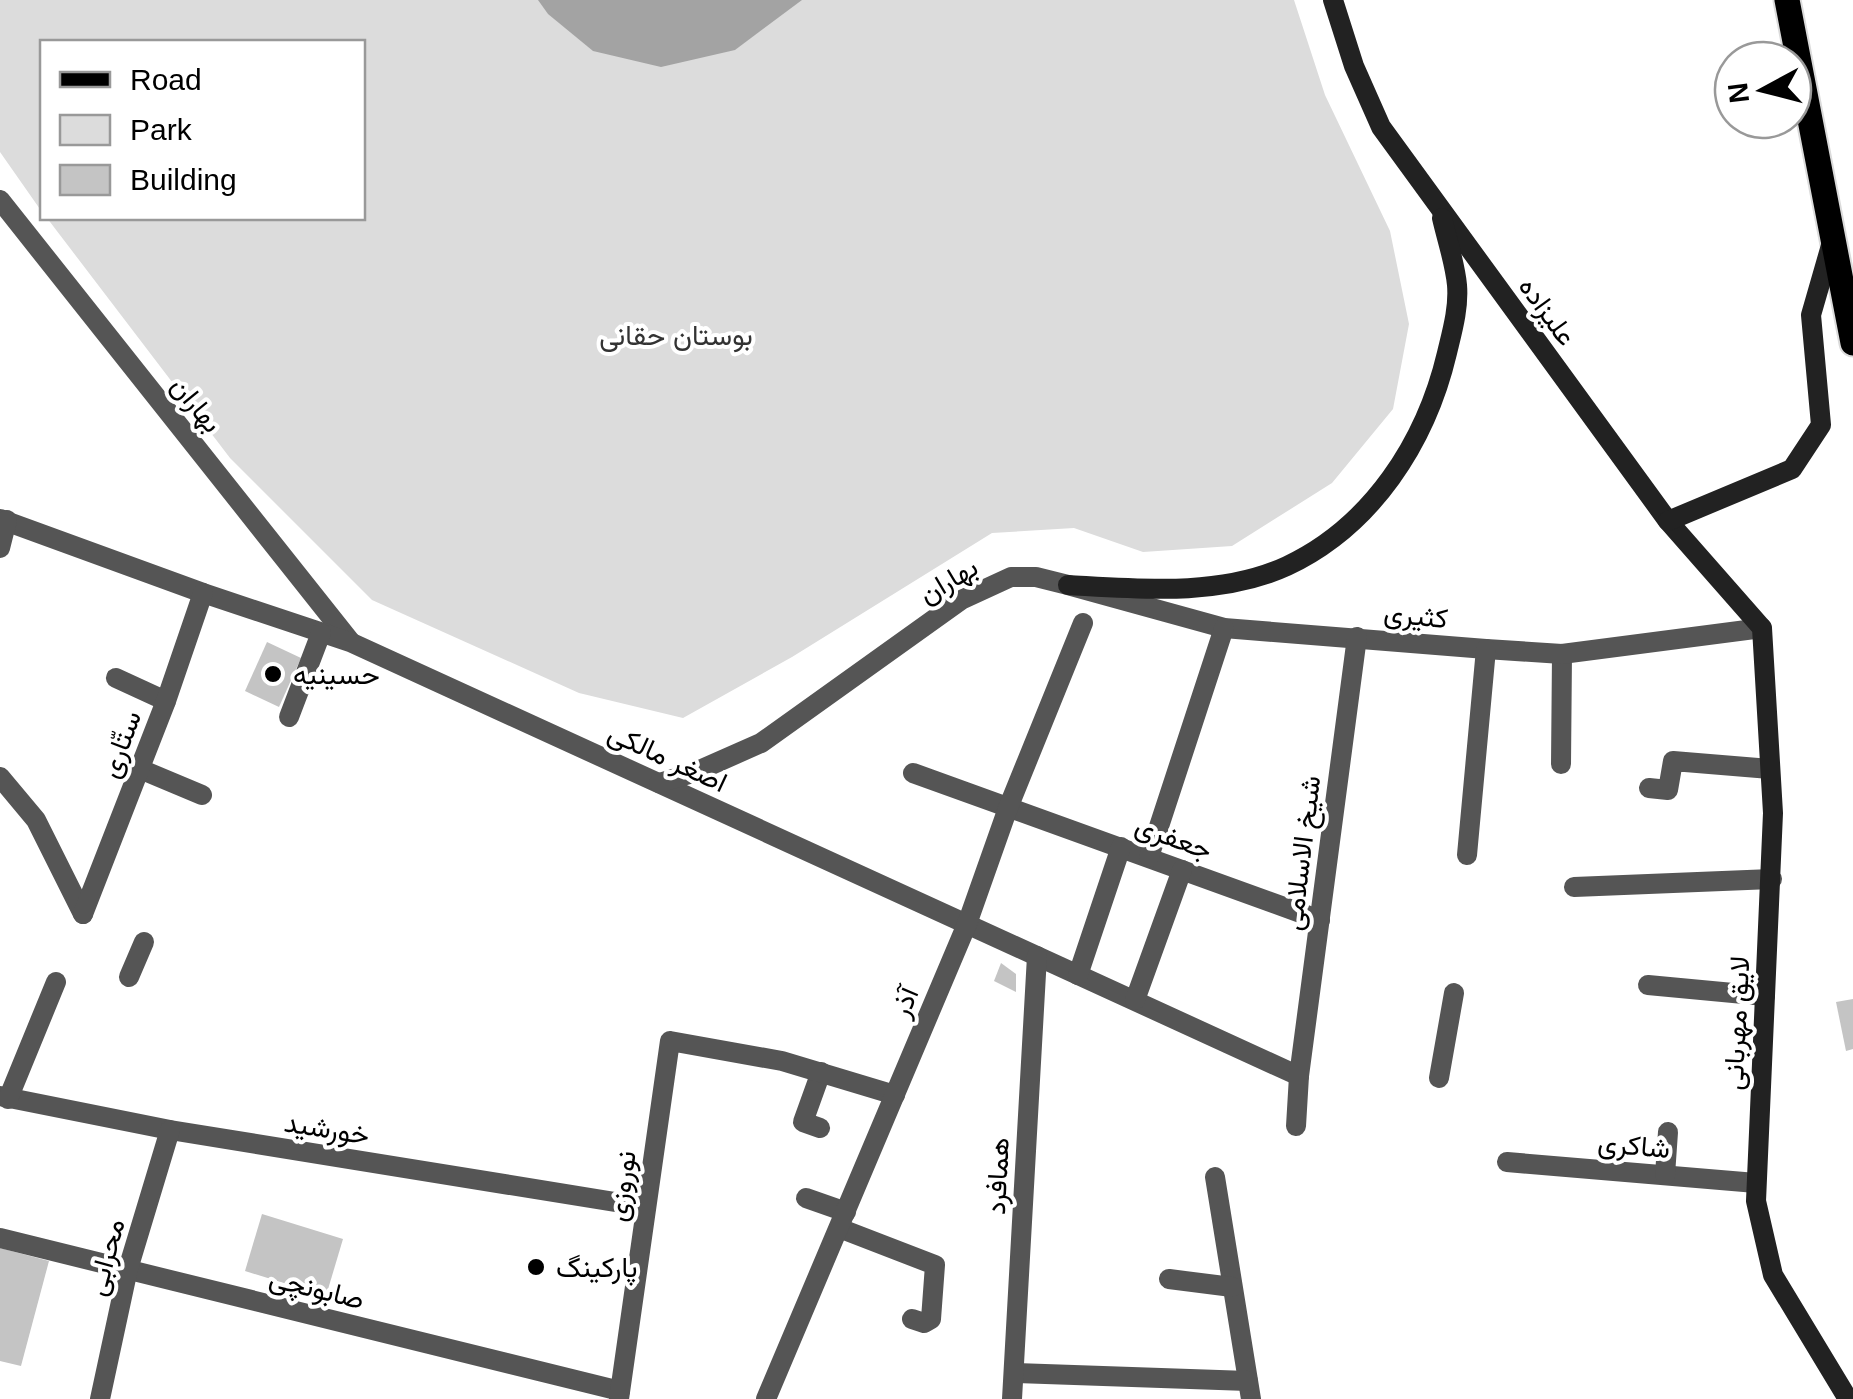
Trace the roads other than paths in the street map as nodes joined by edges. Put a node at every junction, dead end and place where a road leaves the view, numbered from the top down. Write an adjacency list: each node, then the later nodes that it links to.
1 (1334, 0): 4 (street, علیزاده)
2 (1788, 0): 5 (main road)
3 (0, 200): 17 (street, بهاران)
4 (1441, 211): 8 (street, علیزاده); 10 (street)
5 (1833, 238): 6 (main road); 8 (street)
6 (1853, 343)
7 (4, 520): 9 (street); 11 (street, اصغر مالکی)
8 (1668, 521): 14 (street, علیزاده)
9 (0, 548)
10 (1068, 585): 13 (street, کثیری); 28 (street, بهاران)
11 (202, 593): 15 (street, اصغر مالکی); 21 (street, ستّاری)
12 (1084, 623): 31 (street, آذر)
13 (1224, 628): 16 (street, کثیری); 34 (street)
14 (1762, 628): 19 (street, کثیری); 25 (street, لایق مهربانی)
15 (321, 633): 17 (street, اصغر مالکی); 22 (street)
16 (1357, 636): 18 (street, کثیری); 38 (street, شیخ الاسلامی)
17 (350, 642): 28 (street, اصغر مالکی)
18 (1486, 649): 19 (street, کثیری); 33 (street)
19 (1562, 654): 23 (street)
20 (116, 678): 21 (street)
21 (166, 701): 24 (street, ستّاری)
22 (290, 717)
23 (1561, 764)
24 (140, 769): 27 (street, ستّاری); 30 (street)
25 (1770, 769): 29 (street); 36 (street, لایق مهربانی)
26 (913, 773): 31 (street)
27 (0, 777)
28 (658, 782): 39 (street, اصغر مالکی)
29 (1649, 788)
30 (202, 796)
31 (1008, 808): 32 (street, جعفری); 39 (street, آذر)
32 (1120, 847): 34 (street, جعفری); 42 (street)
33 (1467, 855)
34 (1149, 857): 35 (street, جعفری)
35 (1182, 870): 38 (street, جعفری); 48 (street)
36 (1772, 878): 37 (street); 47 (street, لایق مهربانی)
37 (1574, 887)
38 (1320, 920): 50 (street, شیخ الاسلامی)
39 (968, 924): 41 (street, اصغر مالکی); 52 (street, آذر)
40 (144, 942): 43 (street)
41 (1037, 956): 42 (street, اصغر مالکی); 70 (street, همافرد)
42 (1078, 975): 48 (street, اصغر مالکی)
43 (129, 977)
44 (56, 982): 53 (street)
45 (1648, 985): 47 (street)
46 (1454, 993): 51 (street)
47 (1765, 996): 61 (street, لایق مهربانی)
48 (1135, 1000): 50 (street, اصغر مالکی)
49 (821, 1072): 52 (street); 55 (street); 63 (street, نوروزی)
50 (1300, 1076): 54 (street, شیخ الاسلامی)
51 (1439, 1078)
52 (895, 1095): 64 (street, آذر)
53 (4, 1098): 56 (street, خورشید)
54 (1296, 1126)
55 (820, 1128)
56 (170, 1130): 63 (street, خورشید); 66 (street, محرابی)
57 (1668, 1132): 59 (street)
58 (1507, 1162): 59 (street, شاکری)
59 (1665, 1176): 61 (street, شاکری)
60 (1215, 1177): 68 (street)
61 (1756, 1183): 76 (street, لایق مهربانی)
62 (806, 1198): 64 (street)
63 (646, 1206): 72 (street, نوروزی)
64 (842, 1220): 69 (street); 74 (street, آذر)
65 (0, 1238): 66 (street, صابونچی)
66 (128, 1270): 72 (street, صابونچی); 73 (street, محرابی)
67 (1169, 1280): 68 (street)
68 (1232, 1288): 71 (street)
69 (912, 1319)
70 (1014, 1373): 71 (street); 75 (street, همافرد)
71 (1249, 1390)
72 (619, 1395)
73 (100, 1399)
74 (766, 1399)
75 (1012, 1399)
76 (1848, 1399)

